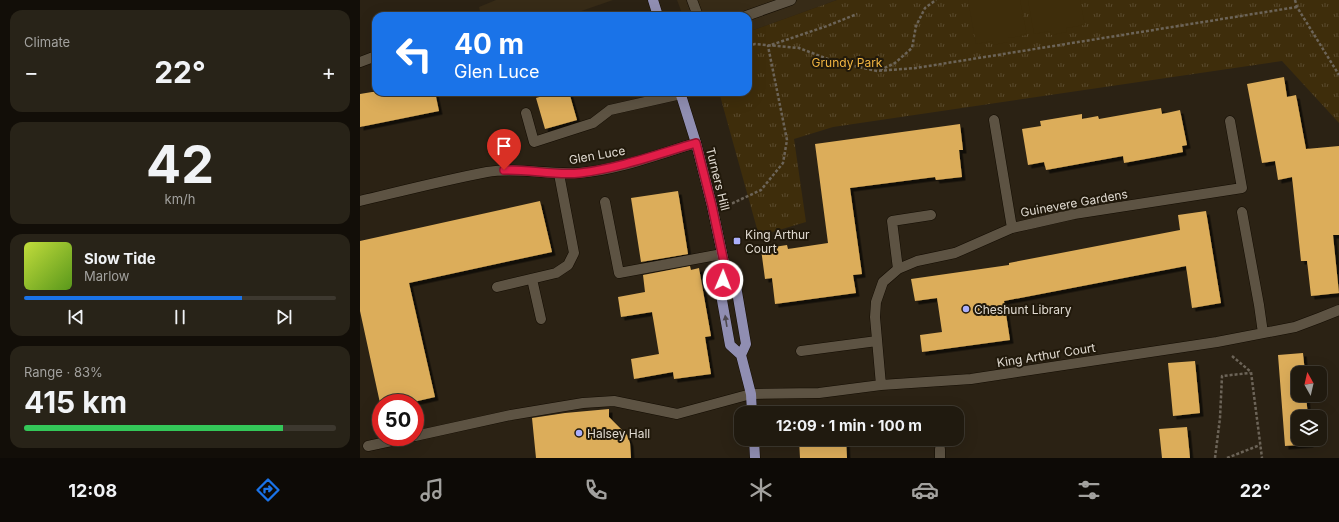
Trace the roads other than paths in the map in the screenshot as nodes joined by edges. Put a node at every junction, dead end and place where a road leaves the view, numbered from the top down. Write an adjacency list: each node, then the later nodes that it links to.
1 (653, 0): 4 (main road)
2 (692, 0): 5 (street)
3 (791, 0): 6 (street)
4 (657, 12)
5 (696, 12)
6 (752, 14)
7 (372, 58): 8 (street)
8 (360, 62)
9 (668, 96): 11 (street)
10 (682, 96): 14 (main road, Turners Hill)
11 (526, 113)
12 (994, 120): 20 (street)
13 (1230, 121): 20 (street, Guinevere Gardens)
14 (696, 143): 15 (street, Glen Luce); 21 (main road, Turners Hill)
15 (559, 174): 16 (street, Glen Luce); 24 (street)
16 (360, 201)
17 (605, 202): 21 (street)
18 (1242, 212): 28 (street)
19 (931, 215): 22 (street)
20 (1012, 228): 22 (street, Guinevere Gardens)
21 (722, 254): 23 (main road, Turners Hill)
22 (898, 269): 29 (street, Guinevere Gardens)
23 (726, 272): 31 (main road, Turners Hill); 31 (main road, Turners Hill, one-way to 23)
24 (532, 279): 25 (street); 27 (street)
25 (497, 287)
26 (1339, 310): 28 (street, King Arthur Court)
27 (541, 319)
28 (1263, 333): 32 (street, King Arthur Court)
29 (877, 341): 30 (street); 32 (street, Guinevere Gardens)
30 (801, 351)
31 (741, 355): 33 (main road, Turners Hill)
32 (881, 385): 33 (street, King Arthur Court)
33 (751, 394): 34 (main road, Turners Hill); 35 (street, King Arthur Court)
34 (752, 406)
35 (424, 434)
36 (372, 445): 37 (street)
37 (368, 446)
38 (754, 446): 39 (main road)
39 (755, 458)

